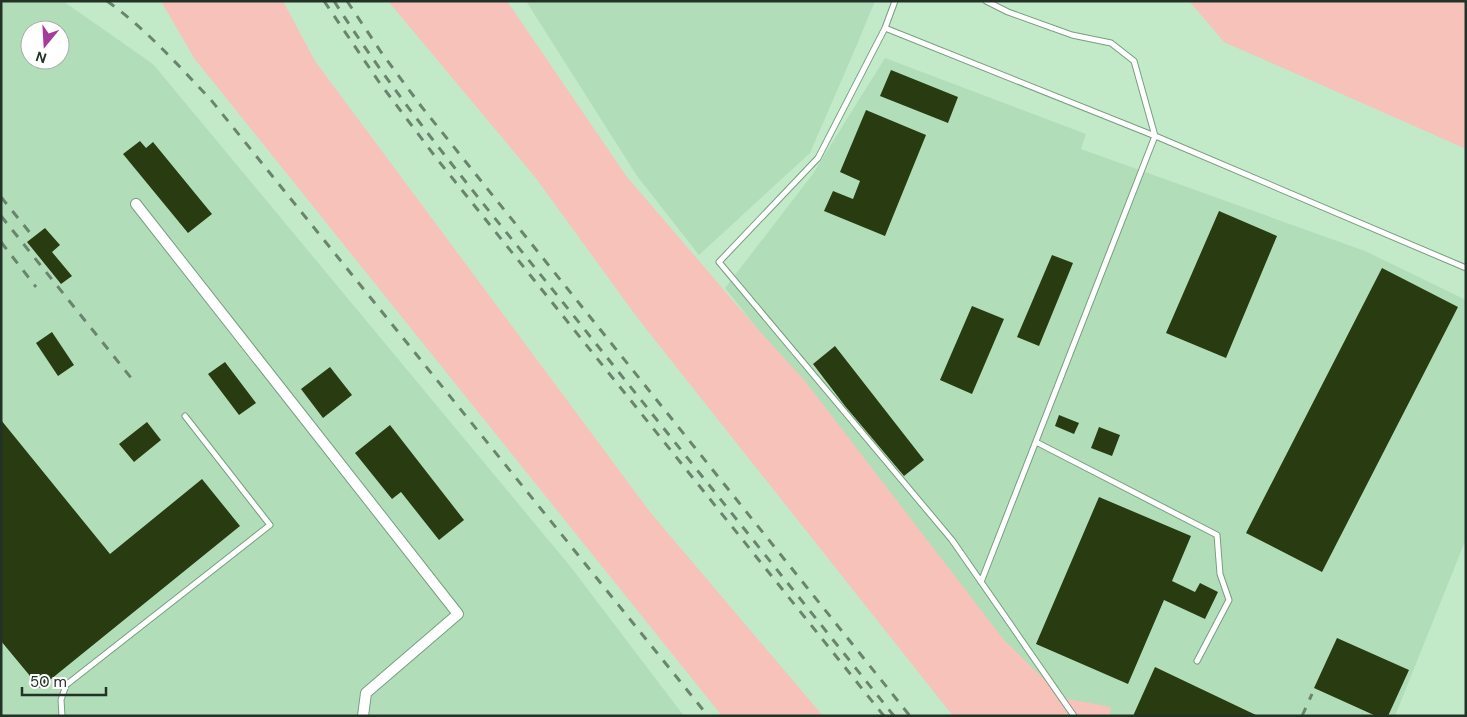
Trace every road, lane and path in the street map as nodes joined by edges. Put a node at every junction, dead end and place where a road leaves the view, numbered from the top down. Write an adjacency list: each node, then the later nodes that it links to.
1 (895, 1): 3 (lane)
2 (986, 1): 5 (lane)
3 (885, 28): 5 (lane); 10 (lane)
4 (1146, 132): 5 (lane)
5 (1155, 136): 7 (lane); 9 (lane)
6 (136, 204): 13 (street)
7 (1466, 268)
8 (185, 416): 12 (lane)
9 (1036, 442): 10 (lane); 11 (lane)
10 (981, 582): 14 (lane)
11 (1197, 661)
12 (62, 716)
13 (363, 716)
14 (1074, 716)

